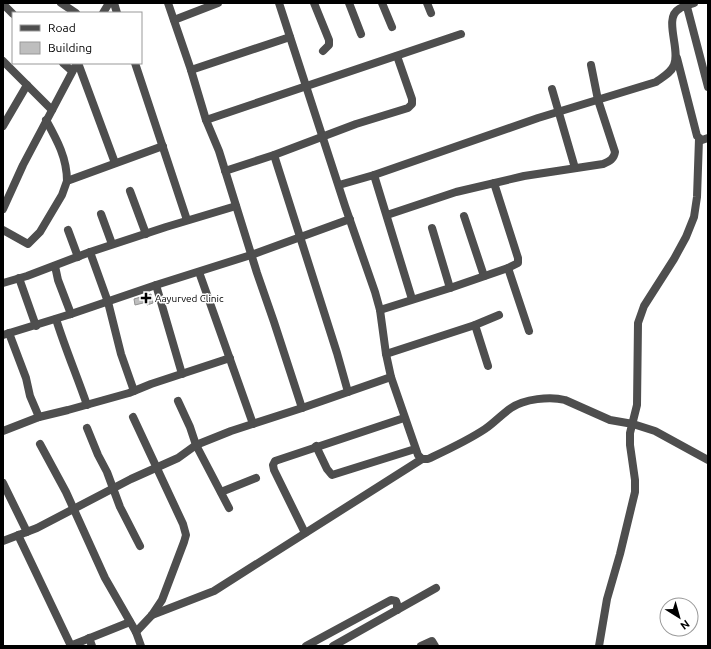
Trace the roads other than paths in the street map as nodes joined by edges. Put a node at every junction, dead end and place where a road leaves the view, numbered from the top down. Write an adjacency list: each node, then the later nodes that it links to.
1 (62, 3): 12 (street)
2 (109, 3): 13 (street)
3 (168, 3): 16 (street)
4 (218, 3): 16 (street)
5 (279, 3): 20 (street)
6 (314, 3): 21 (street)
7 (349, 3): 18 (street)
8 (382, 3): 17 (street)
9 (427, 3): 15 (street)
10 (3, 4): 14 (street)
11 (689, 4): 23 (street); 34 (street)
12 (75, 12)
13 (104, 12)
14 (12, 13)
15 (431, 13)
16 (174, 20): 30 (street)
17 (392, 27)
18 (361, 34)
19 (461, 34): 22 (street)
20 (290, 37): 30 (street); 33 (street)
21 (323, 51)
22 (397, 56): 33 (street); 42 (street)
23 (677, 57): 36 (street); 44 (street)
24 (3, 60): 32 (street)
25 (64, 64): 31 (street)
26 (77, 64): 31 (street)
27 (78, 64): 47 (street)
28 (135, 64): 45 (street)
29 (591, 65): 36 (street)
30 (191, 70): 40 (street)
31 (72, 71): 37 (street)
32 (27, 85): 37 (street); 41 (street)
33 (306, 86): 40 (street); 42 (street)
34 (708, 87)
35 (552, 89): 38 (street)
36 (598, 100): 38 (street); 48 (street)
37 (52, 110): 39 (street)
38 (559, 112): 48 (street); 50 (street)
39 (46, 120): 51 (street); 55 (street)
40 (206, 120): 49 (street)
41 (3, 126)
42 (323, 136): 46 (street); 53 (street)
43 (708, 138): 44 (street)
44 (699, 139): 103 (street)
45 (163, 146): 47 (street); 61 (street)
46 (274, 155): 49 (street); 66 (street)
47 (115, 163): 51 (street)
48 (575, 168): 52 (street)
49 (225, 171): 56 (street)
50 (374, 175): 53 (street); 58 (street)
51 (67, 181): 63 (street)
52 (494, 183): 58 (street); 72 (street)
53 (338, 185): 60 (street)
54 (130, 191): 65 (street)
55 (4, 206)
56 (236, 206): 61 (street); 69 (street)
57 (101, 214): 67 (street)
58 (387, 215): 79 (street)
59 (464, 216): 74 (street)
60 (350, 219): 66 (street); 81 (street)
61 (187, 220): 65 (street)
62 (432, 228): 78 (street)
63 (3, 230)
64 (68, 230): 70 (street)
65 (146, 234): 67 (street)
66 (300, 237): 69 (street); 95 (street)
67 (112, 244): 68 (street)
68 (90, 252): 70 (street); 80 (street)
69 (251, 255): 73 (street); 98 (street)
70 (78, 257): 71 (street)
71 (56, 266): 75 (street); 82 (street)
72 (508, 268): 74 (street); 87 (street)
73 (199, 272): 77 (street); 90 (street)
74 (484, 276): 78 (street)
75 (19, 278): 76 (street); 86 (street)
76 (3, 283)
77 (156, 285): 80 (street); 92 (street)
78 (450, 288): 79 (street)
79 (412, 299): 81 (street)
80 (108, 302): 82 (street); 94 (street)
81 (380, 310): 89 (street)
82 (71, 314): 84 (street)
83 (499, 315): 85 (street)
84 (56, 319): 86 (street); 97 (street)
85 (475, 325): 89 (street); 91 (street)
86 (36, 326): 88 (street)
87 (529, 331)
88 (6, 334): 99 (street)
89 (386, 354): 93 (street)
90 (230, 358): 92 (street); 102 (street)
91 (488, 366)
92 (182, 374): 94 (street)
93 (391, 377): 95 (street); 101 (street)
94 (134, 391): 97 (street)
95 (348, 392): 98 (street)
96 (178, 401): 107 (street)
97 (87, 405): 99 (street)
98 (302, 408): 102 (street)
99 (39, 417): 105 (street)
100 (133, 417): 112 (street)
101 (404, 418): 108 (street); 109 (street)
102 (252, 424): 107 (street)
103 (633, 424): 110 (street); 111 (street); 135 (street)
104 (87, 428): 115 (street)
105 (3, 431)
106 (40, 444): 118 (street)
107 (196, 445): 112 (street); 116 (street)
108 (316, 446): 109 (street); 120 (street)
109 (415, 449): 110 (street)
110 (422, 459): 120 (street)
111 (708, 460)
112 (156, 468): 115 (street); 125 (street)
113 (256, 478): 116 (street)
114 (3, 483): 119 (street)
115 (112, 488): 118 (street); 122 (street)
116 (221, 492): 117 (street)
117 (228, 508)
118 (73, 509): 119 (street); 126 (street)
119 (22, 533): 121 (street); 129 (street)
120 (305, 533): 125 (street)
121 (3, 540)
122 (140, 546)
123 (436, 588): 124 (street)
124 (397, 610): 131 (street); 132 (street)
125 (152, 615): 127 (street)
126 (130, 622): 127 (street); 128 (street)
127 (136, 632): 130 (street)
128 (91, 642): 129 (street)
129 (71, 646)
130 (141, 646)
131 (306, 646)
132 (333, 646)
133 (421, 646): 134 (street)
134 (435, 646)
135 (599, 646)

